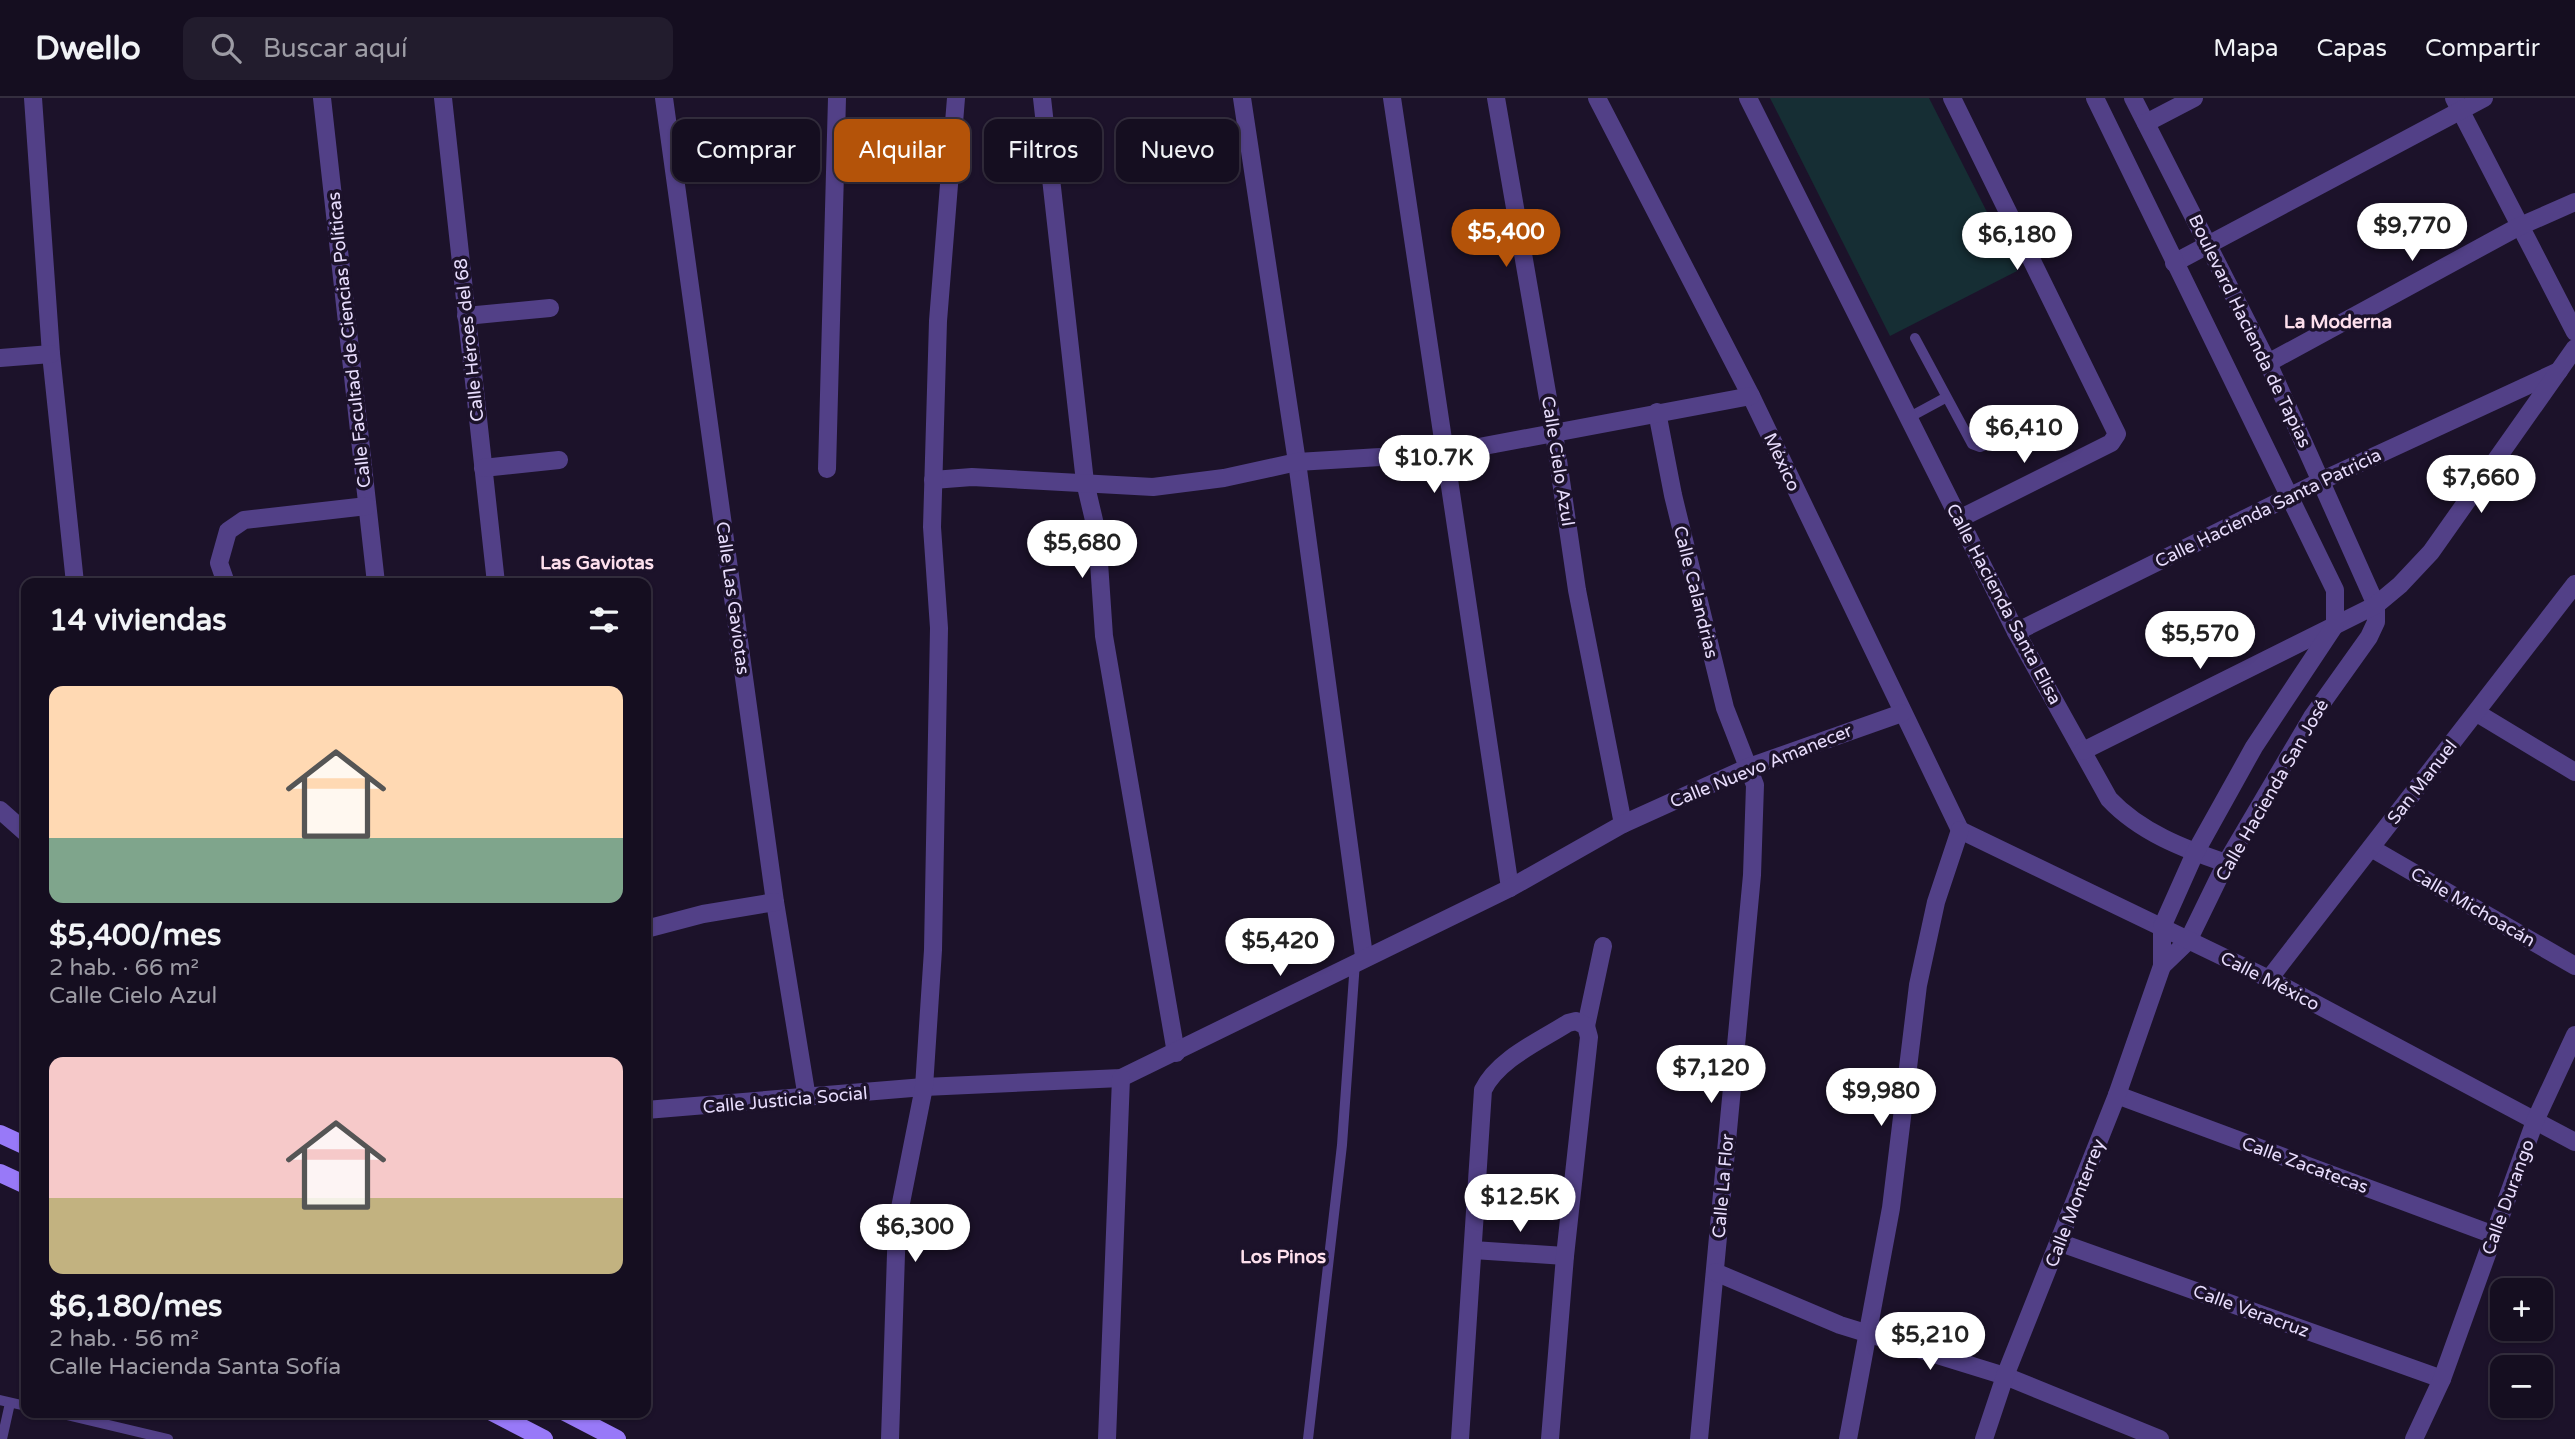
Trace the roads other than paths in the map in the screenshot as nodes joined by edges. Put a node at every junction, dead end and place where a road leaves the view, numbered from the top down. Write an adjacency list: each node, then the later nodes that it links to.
1 (33, 98): 29 (street)
2 (322, 98): 48 (street, Calle Facultad de Ciencias Políticas)
3 (443, 98): 25 (street, Calle Héroes del 68)
4 (664, 98): 71 (street, Calle Las Gaviotas)
5 (837, 98): 43 (street)
6 (956, 98): 44 (street)
7 (1042, 98): 46 (street)
8 (1242, 98): 41 (street)
9 (1392, 98): 39 (street)
10 (1496, 98): 38 (street, Calle Cielo Azul)
11 (1597, 98): 33 (street, México)
12 (1748, 98): 37 (street, Calle Hacienda Santa Elisa)
13 (1952, 98): 49 (street)
14 (2095, 98): 23 (street, Boulevard Hacienda de Tapias)
15 (2133, 98): 19 (street, Boulevard Hacienda de Tapias)
16 (2194, 98): 19 (street)
17 (2484, 98): 18 (street)
18 (2457, 104): 21 (street); 22 (street)
19 (2146, 122): 22 (street, Boulevard Hacienda de Tapias)
20 (2575, 202): 21 (street)
21 (2518, 227): 26 (street); 31 (street)
22 (2207, 243): 23 (street); 31 (street, Boulevard Hacienda de Tapias)
23 (2174, 263): 47 (street, Boulevard Hacienda de Tapias)
24 (550, 309): 25 (street)
25 (466, 316): 42 (street, Calle Héroes del 68)
26 (2575, 332)
27 (1915, 338): 34 (lane)
28 (2575, 348): 32 (street)
29 (51, 354): 30 (street); 50 (street)
30 (0, 358)
31 (2268, 363): 45 (street, Boulevard Hacienda de Tapias)
32 (2560, 370): 45 (street, Calle Hacienda Santa Patricia); 55 (street)
33 (1751, 396): 35 (street); 58 (street, México)
34 (1945, 398): 36 (lane); 37 (lane)
35 (1657, 412): 38 (street); 61 (street, Calle Calandrias)
36 (2060, 415)
37 (1908, 418): 49 (street, Calle Hacienda Santa Elisa)
38 (1554, 433): 39 (street); 64 (street, Calle Cielo Azul)
39 (1447, 453): 41 (street); 70 (street)
40 (559, 460): 42 (street)
41 (1297, 462): 46 (street); 76 (street)
42 (483, 468): 53 (street, Calle Héroes del 68)
43 (827, 469)
44 (933, 480): 46 (street); 84 (street)
45 (2323, 480): 47 (street, Calle Hacienda Santa Patricia); 55 (street, Boulevard Hacienda de Tapias)
46 (1085, 482): 82 (street)
47 (2292, 495): 56 (street, Boulevard Hacienda de Tapias); 57 (street, Calle Hacienda Santa Patricia)
48 (367, 506): 51 (street); 52 (street, Calle Facultad de Ciencias Políticas)
49 (1959, 519): 57 (street, Calle Hacienda Santa Elisa)
50 (74, 578)
51 (224, 578)
52 (375, 578)
53 (495, 578)
54 (2575, 584): 59 (street, San Manuel)
55 (2376, 605): 56 (street); 69 (street, Calle Hacienda San José)
56 (2335, 625): 60 (street); 68 (street, Calle Hacienda San José)
57 (2016, 632): 60 (street, Calle Hacienda Santa Elisa)
58 (1902, 713): 61 (street, Calle Nuevo Amanecer); 66 (street, México)
59 (2477, 713): 62 (street); 67 (street, San Manuel)
60 (2082, 751): 68 (street, Calle Hacienda Santa Elisa)
61 (1749, 767): 64 (street, Calle Nuevo Amanecer); 98 (street, Calle La Flor)
62 (2575, 772)
63 (0, 810): 65 (street)
64 (1623, 824): 70 (street, Calle Nuevo Amanecer)
65 (21, 829)
66 (1960, 830): 72 (street, Calle México); 99 (street)
67 (2371, 848): 78 (street, Calle Michoacán); 79 (street, San Manuel)
68 (2195, 853): 69 (street, Calle Hacienda Santa Elisa); 72 (street, Calle Hacienda San José)
69 (2226, 863): 74 (street, Calle Hacienda San José)
70 (1510, 888): 76 (street, Calle Nuevo Amanecer)
71 (775, 902): 73 (street); 86 (street, Calle Las Gaviotas)
72 (2162, 927): 74 (street, Calle México); 77 (street, Calle Monterrey)
73 (651, 928)
74 (2188, 941): 77 (street, Calle Monterrey); 79 (street, Calle México)
75 (1603, 946): 80 (street)
76 (1360, 959): 82 (street, Calle Nuevo Amanecer); 112 (lane)
77 (2162, 966): 85 (street, Calle Monterrey)
78 (2575, 966)
79 (2269, 979): 88 (street, Calle México)
80 (1586, 1026): 96 (street); 97 (street)
81 (2575, 1035): 88 (street, Calle Durango)
82 (1176, 1053): 83 (street, Calle Nuevo Amanecer)
83 (1121, 1078): 84 (street, Calle Justicia Social); 111 (street)
84 (924, 1087): 86 (street, Calle Justicia Social); 110 (street)
85 (2117, 1095): 94 (street, Calle Zacatecas); 95 (street, Calle Monterrey)
86 (807, 1098): 87 (street, Calle Justicia Social)
87 (651, 1110)
88 (2535, 1121): 90 (street, Calle México); 94 (street, Calle Durango)
89 (0, 1134): 91 (main road)
90 (2575, 1142)
91 (21, 1144)
92 (0, 1173): 93 (main road)
93 (21, 1183)
94 (2494, 1235): 101 (street, Calle Durango)
95 (2061, 1243): 100 (street, Calle Monterrey); 101 (street, Calle Veracruz)
96 (1473, 1250): 97 (street); 113 (street)
97 (1565, 1256): 114 (street)
98 (1715, 1272): 99 (street); 115 (street, Calle La Flor)
99 (1869, 1332): 100 (street); 116 (street)
100 (2005, 1376): 117 (street, Calle Monterrey); 118 (street)
101 (2442, 1379): 119 (street, Calle Durango)
102 (5, 1402): 106 (lane)
103 (79, 1418): 107 (lane)
104 (504, 1418): 108 (main road)
105 (577, 1418): 109 (main road)
106 (2, 1439)
107 (168, 1439)
108 (544, 1439)
109 (617, 1439)
110 (890, 1439)
111 (1107, 1439)
112 (1308, 1439)
113 (1460, 1439)
114 (1550, 1439)
115 (1699, 1439)
116 (1848, 1439)
117 (1984, 1439)
118 (2160, 1439)
119 (2414, 1439)

